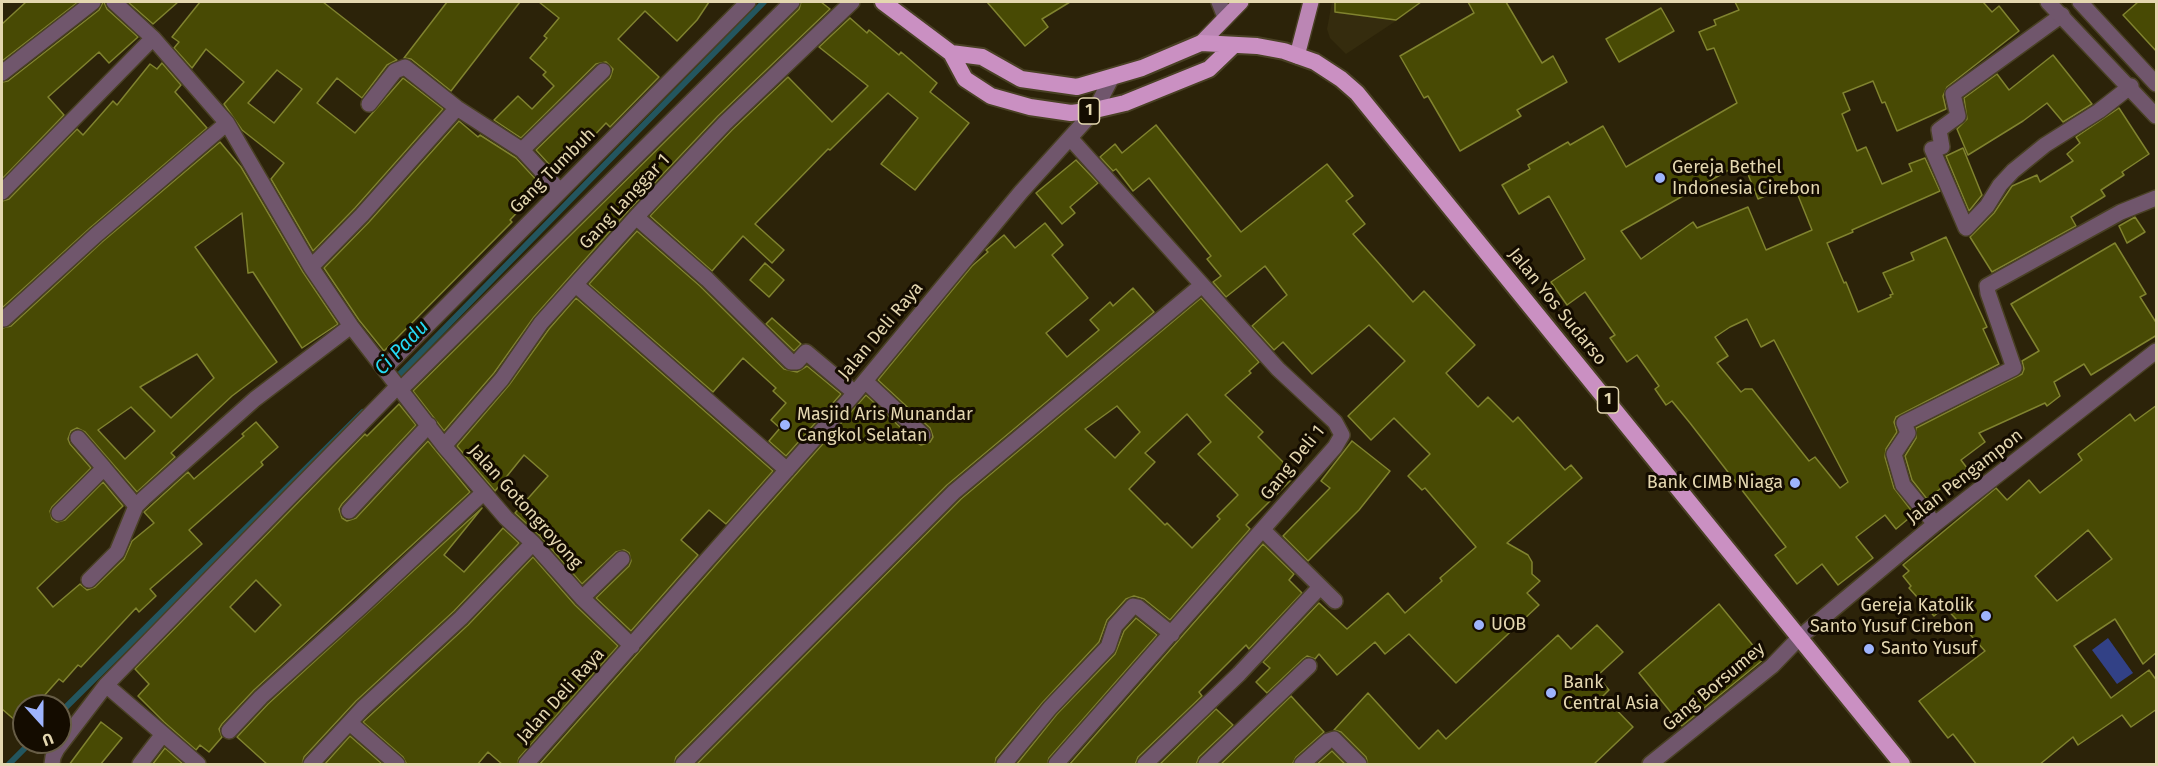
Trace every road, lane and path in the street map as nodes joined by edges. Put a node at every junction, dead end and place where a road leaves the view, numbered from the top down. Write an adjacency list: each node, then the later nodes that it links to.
1 (93, 2): 22 (street)
2 (114, 2): 16 (street, Jalan Gotongroyong)
3 (748, 2): 33 (street, Gang Tumbuh)
4 (792, 2): 45 (street)
5 (852, 2): 36 (street, Gang Langgar 1)
6 (883, 2): 19 (highway, Jalan Yos Sudarso / 1)
7 (1219, 2): 14 (street)
8 (1240, 2): 14 (main road)
9 (1311, 2): 20 (main road)
10 (2048, 2): 13 (street)
11 (2080, 2): 12 (street)
12 (2092, 14): 15 (street); 24 (street)
13 (2062, 15): 15 (street); 25 (street)
14 (1225, 17): 17 (main road)
15 (2075, 28): 25 (street)
16 (153, 38): 30 (street, Jalan Gotongroyong); 34 (street)
17 (1201, 43): 18 (highway, Jalan Yos Sudarso / 1); 23 (highway, Jalan Yos Sudarso / 1)
18 (1233, 45): 20 (highway, Jalan Yos Sudarso / 1); 28 (highway, Jalan Yos Sudarso / 1)
19 (951, 53): 23 (highway, Jalan Yos Sudarso / 1); 28 (highway, Jalan Yos Sudarso / 1)
20 (1297, 56): 66 (highway, Jalan Yos Sudarso / 1)
21 (603, 71): 32 (street)
22 (2, 73)
23 (1112, 77): 28 (street, Jalan Deli Raya)
24 (2157, 84)
25 (2131, 86): 29 (street)
26 (369, 104): 27 (street)
27 (457, 108): 32 (street); 37 (street)
28 (1095, 110): 31 (street, Jalan Deli Raya)
29 (2157, 116)
30 (227, 123): 37 (street, Jalan Gotongroyong); 40 (street)
31 (1070, 138): 39 (street, Gang Deli 1); 44 (street, Jalan Deli Raya)
32 (522, 150): 33 (street)
33 (560, 191): 43 (street, Gang Tumbuh)
34 (2, 192)
35 (2157, 198): 57 (street)
36 (636, 218): 38 (street, Gang Langgar 1); 46 (street)
37 (311, 267): 41 (street, Jalan Gotongroyong)
38 (576, 285): 50 (street, Gang Langgar 1); 52 (street)
39 (1203, 285): 58 (street, Gang Deli 1); 80 (street)
40 (4, 319)
41 (351, 326): 43 (street, Jalan Gotongroyong); 54 (street)
42 (2157, 351): 57 (street, Jalan Pengampon)
43 (386, 369): 45 (street, Jalan Gotongroyong)
44 (865, 381): 46 (street, Jalan Deli Raya); 48 (street)
45 (399, 388): 47 (street, Jalan Gotongroyong); 69 (street)
46 (855, 393): 52 (street, Jalan Deli Raya)
47 (429, 425): 50 (street, Jalan Gotongroyong); 55 (street)
48 (923, 435)
49 (78, 438): 51 (street)
50 (444, 446): 53 (street, Jalan Gotongroyong)
51 (104, 468): 54 (street); 56 (street)
52 (787, 470): 67 (street, Jalan Deli Raya)
53 (483, 493): 59 (street, Jalan Gotongroyong); 71 (street)
54 (136, 506): 61 (street)
55 (349, 510)
56 (59, 513)
57 (1935, 524): 66 (street, Jalan Pengampon)
58 (1263, 530): 62 (street); 65 (street, Gang Deli 1)
59 (533, 543): 63 (street, Jalan Gotongroyong); 70 (street)
60 (622, 560): 63 (street)
61 (89, 580)
62 (1320, 587): 64 (street); 82 (street)
63 (582, 598): 67 (street, Jalan Gotongroyong)
64 (1335, 601)
65 (1172, 634): 73 (street, Gang Deli 1); 81 (street)
66 (1800, 637): 86 (street, Gang Borsumey); 87 (highway, Jalan Yos Sudarso / 1)
67 (632, 646): 79 (street, Jalan Deli Raya)
68 (1309, 666): 83 (street)
69 (106, 685): 72 (street); 74 (street)
70 (350, 723): 77 (street); 78 (street)
71 (229, 731)
72 (163, 734): 75 (street); 76 (street)
73 (1065, 761)
74 (52, 765)
75 (140, 765)
76 (198, 765)
77 (311, 765)
78 (397, 765)
79 (526, 765)
80 (683, 765)
81 (1004, 765)
82 (1145, 765)
83 (1206, 765)
84 (1302, 765): 85 (street)
85 (1359, 765)
86 (1650, 765)
87 (1902, 765)

